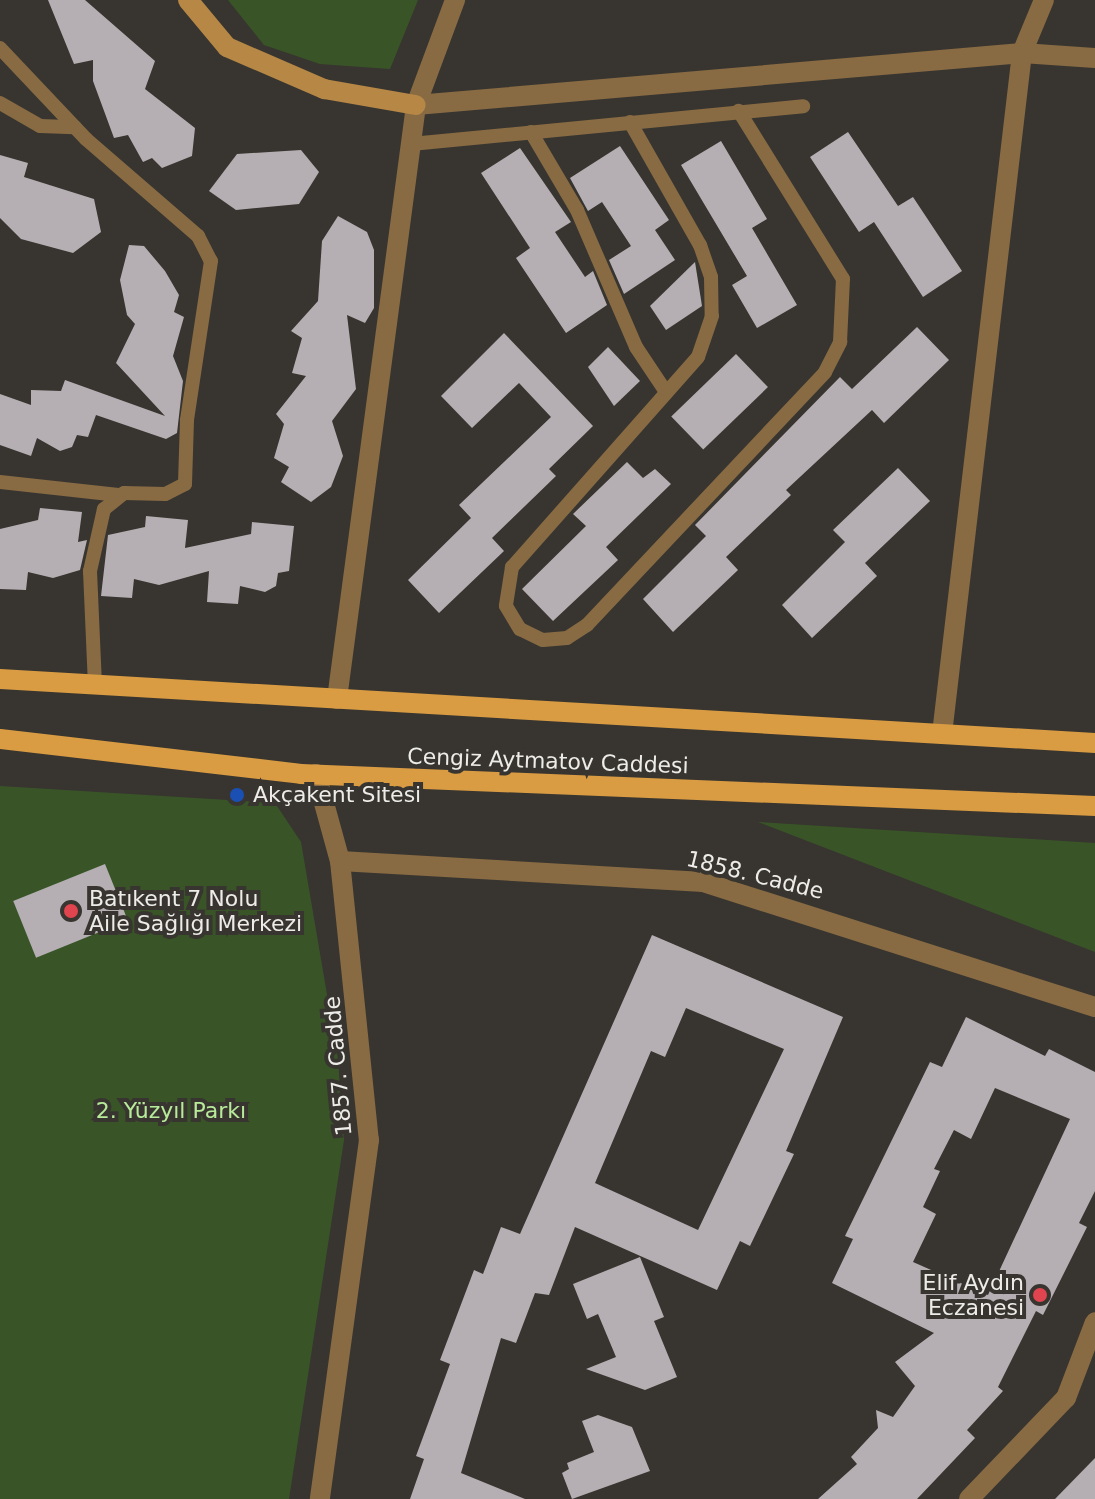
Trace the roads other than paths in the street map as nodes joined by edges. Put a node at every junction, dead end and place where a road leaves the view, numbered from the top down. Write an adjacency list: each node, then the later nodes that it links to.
1 (188, 0): 8 (main road)
2 (455, 0): 8 (street)
3 (1044, 0): 5 (street)
4 (0, 48): 12 (lane)
5 (1022, 53): 6 (street); 8 (street); 21 (street)
6 (1095, 58)
7 (0, 103): 12 (lane)
8 (416, 105): 14 (street)
9 (803, 106): 10 (lane)
10 (739, 111): 11 (lane); 15 (lane)
11 (630, 122): 13 (lane); 15 (lane)
12 (75, 127): 17 (lane)
13 (531, 132): 14 (lane); 15 (lane)
14 (411, 144): 20 (street)
15 (664, 389)
16 (0, 482): 17 (lane)
17 (118, 495): 19 (lane)
18 (0, 679): 19 (main road)
19 (95, 685): 20 (main road)
20 (337, 699): 21 (main road)
21 (942, 734): 23 (main road)
22 (0, 739): 24 (main road, Cengiz Aytmatov Caddesi)
23 (1095, 743)
24 (316, 774): 25 (main road, Cengiz Aytmatov Caddesi); 26 (street, 1857. Cadde)
25 (1095, 806)
26 (340, 861): 27 (street, 1858. Cadde); 29 (street, 1857. Cadde)
27 (1095, 1007)
28 (1095, 1322): 30 (street)
29 (320, 1499)
30 (969, 1499)

